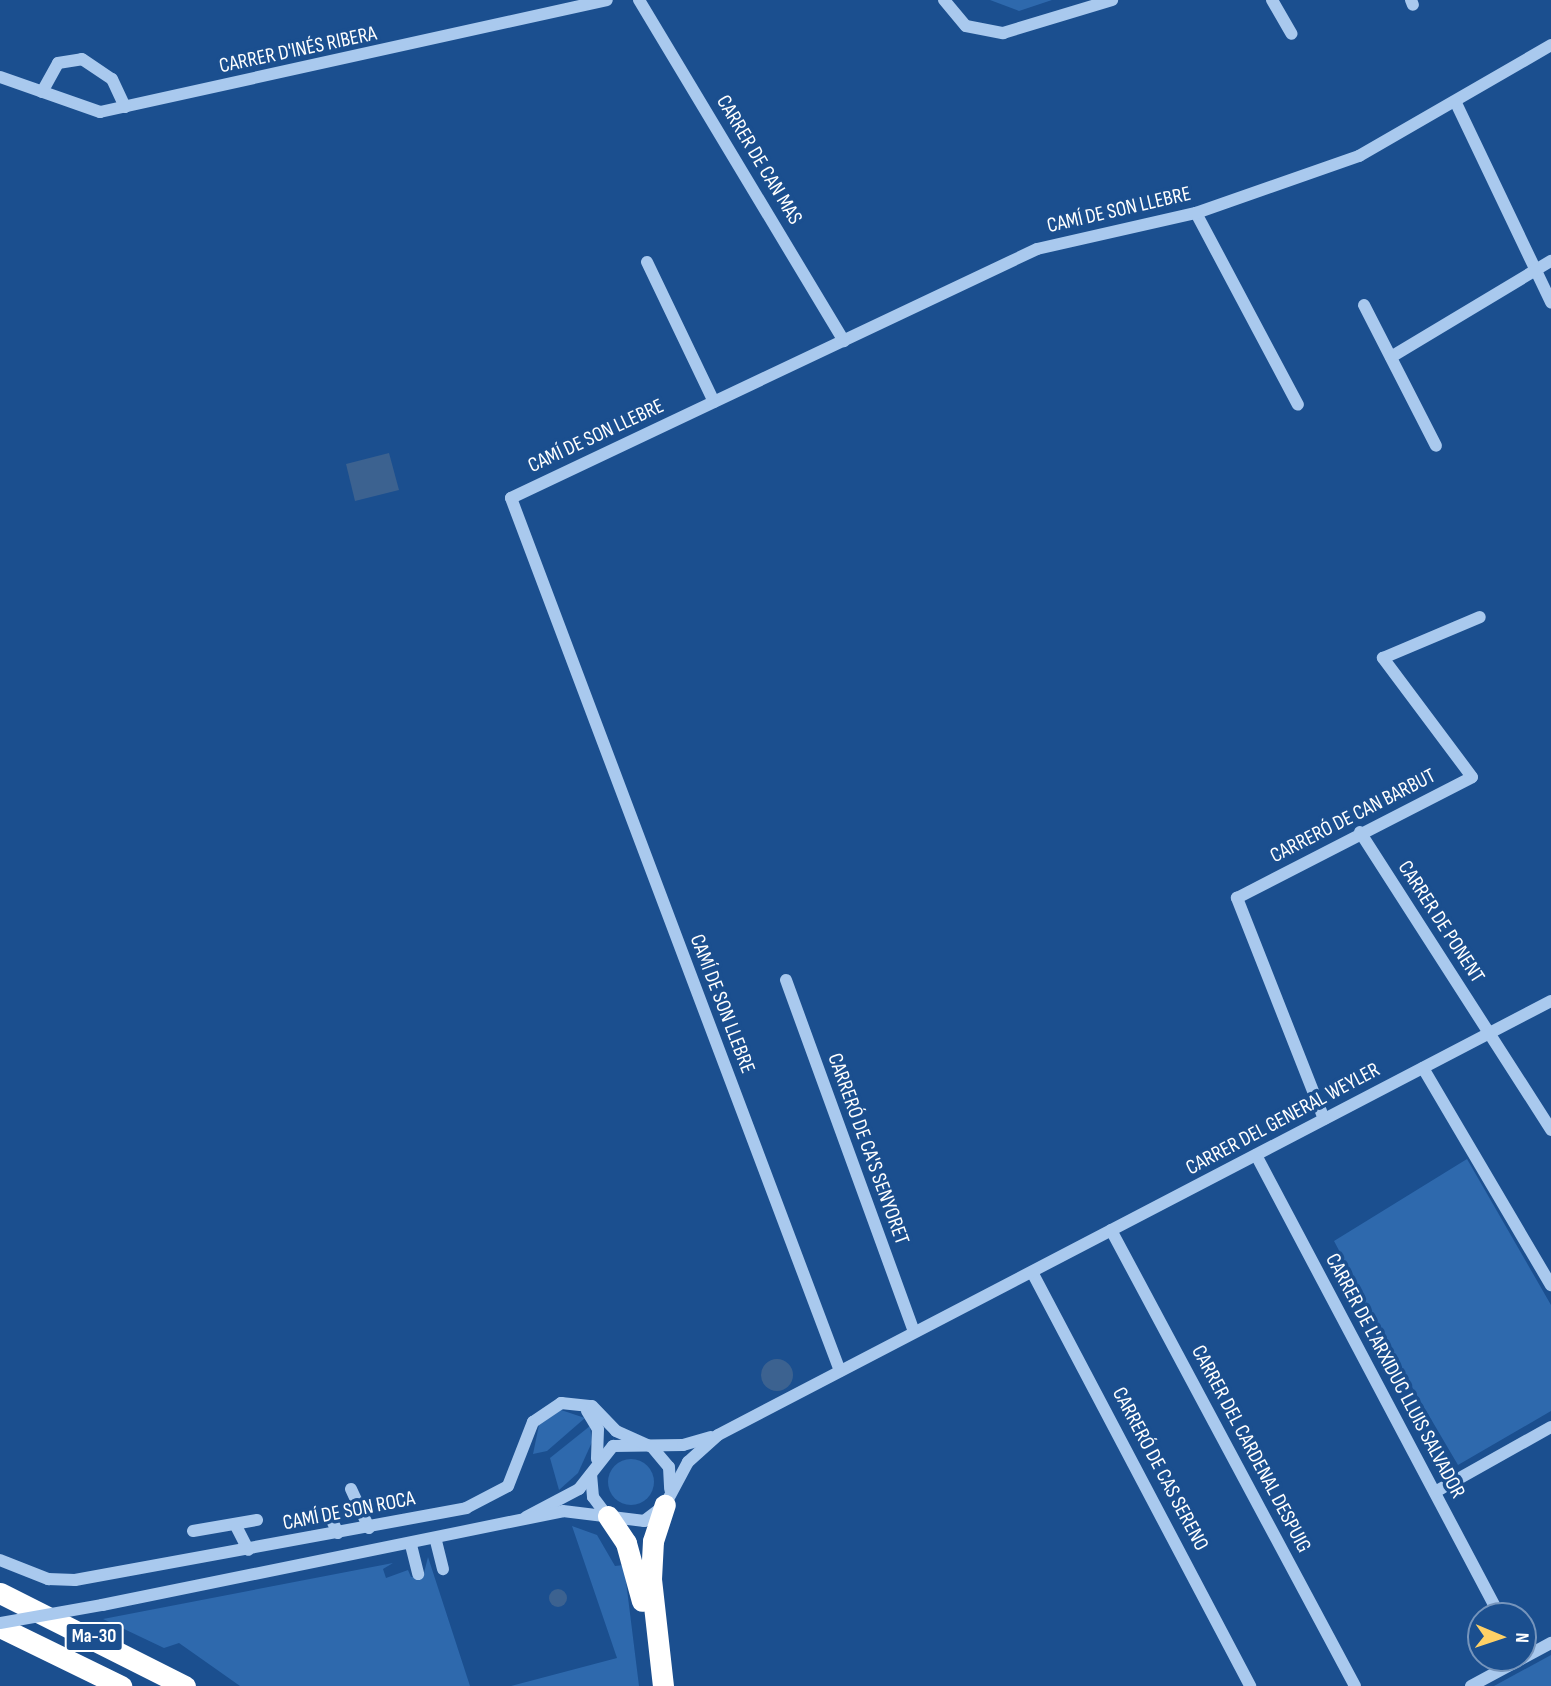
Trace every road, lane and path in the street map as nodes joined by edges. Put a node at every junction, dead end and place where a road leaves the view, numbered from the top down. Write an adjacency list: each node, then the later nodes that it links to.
1 (607, 0): 11 (street, CARRER D'INÉS RIBERA)
2 (639, 0): 18 (street, CARRER DE CAN MAS)
3 (944, 0): 4 (street)
4 (1112, 0)
5 (1272, 0): 6 (street)
6 (1292, 34)
7 (1551, 44): 10 (street, CAMÍ DE SON LLEBRE)
8 (0, 77): 9 (street, CARRER D'INÉS RIBERA)
9 (42, 92): 11 (street, CARRER D'INÉS RIBERA); 11 (street)
10 (1456, 103): 12 (street, CAMÍ DE SON LLEBRE); 15 (street)
11 (125, 107)
12 (1196, 213): 18 (street, CAMÍ DE SON LLEBRE); 21 (street)
13 (1551, 261): 15 (street)
14 (647, 262): 20 (street)
15 (1532, 272): 16 (street); 19 (street)
16 (1551, 302)
17 (1364, 305): 19 (street)
18 (844, 341): 20 (street, CAMÍ DE SON LLEBRE)
19 (1391, 357): 22 (street)
20 (714, 402): 36 (street, CAMÍ DE SON LLEBRE)
21 (1298, 405)
22 (1436, 446)
23 (1480, 617): 24 (street, CARRERÓ DE CAN BARBUT)
24 (1360, 832): 27 (street, CARRER DE PONENT); 29 (street, CARRERÓ DE CAN BARBUT)
25 (786, 980): 35 (street, CARRERÓ DE CA'S SENYORET)
26 (1551, 1001): 27 (street, CARRER DEL GENERAL WEYLER)
27 (1489, 1033): 28 (street, CARRER DEL GENERAL WEYLER); 30 (street, CARRER DE PONENT)
28 (1423, 1068): 29 (street, CARRER DEL GENERAL WEYLER); 34 (street)
29 (1324, 1119): 31 (street, CARRER DEL GENERAL WEYLER)
30 (1551, 1130)
31 (1256, 1155): 32 (street, CARRER DEL GENERAL WEYLER); 43 (street, CARRER DE L'ARXIDUC LLUIS SALVADOR)
32 (1111, 1230): 33 (street, CARRER DEL GENERAL WEYLER); 70 (street, CARRER DEL CARDENAL DESPUIG)
33 (1032, 1272): 35 (street, CARRER DEL GENERAL WEYLER); 69 (street, CARRERÓ DE CAS SERENO)
34 (1551, 1285)
35 (914, 1331): 36 (street, CARRER DEL GENERAL WEYLER)
36 (840, 1371): 39 (street, CARRER DEL GENERAL WEYLER)
37 (579, 1404): 40 (street); 41 (street); 50 (street, CAMÍ DE SON ROCA)
38 (1551, 1427): 43 (street)
39 (718, 1435): 40 (street); 44 (street)
40 (639, 1443): 41 (street); 44 (street)
41 (594, 1467): 46 (street); 47 (street)
42 (351, 1489): 50 (street)
43 (1435, 1492): 60 (street, CARRER DE L'ARXIDUC LLUIS SALVADOR)
44 (667, 1499): 46 (street); 68 (highway)
45 (330, 1514): 52 (street)
46 (608, 1516): 47 (street); 67 (highway)
47 (525, 1517): 53 (street)
48 (257, 1520): 49 (street)
49 (235, 1524): 51 (street); 55 (street)
50 (369, 1528): 52 (street, CAMÍ DE SON ROCA)
51 (193, 1531)
52 (338, 1533): 55 (street, CAMÍ DE SON ROCA)
53 (436, 1541): 54 (street); 57 (street)
54 (411, 1545): 58 (street); 61 (street, bridge)
55 (248, 1550): 56 (street, CAMÍ DE SON ROCA)
56 (0, 1560)
57 (443, 1569)
58 (418, 1574)
59 (0, 1593): 66 (highway, Ma-30)
60 (1493, 1602)
61 (0, 1625): 63 (highway, Ma-30)
62 (0, 1640): 63 (highway)
63 (62, 1654): 65 (highway, Ma-30)
64 (1496, 1672): 71 (street)
65 (121, 1686)
66 (185, 1686)
67 (653, 1686)
68 (663, 1686)
69 (1250, 1686)
70 (1355, 1686)
71 (1471, 1686)

